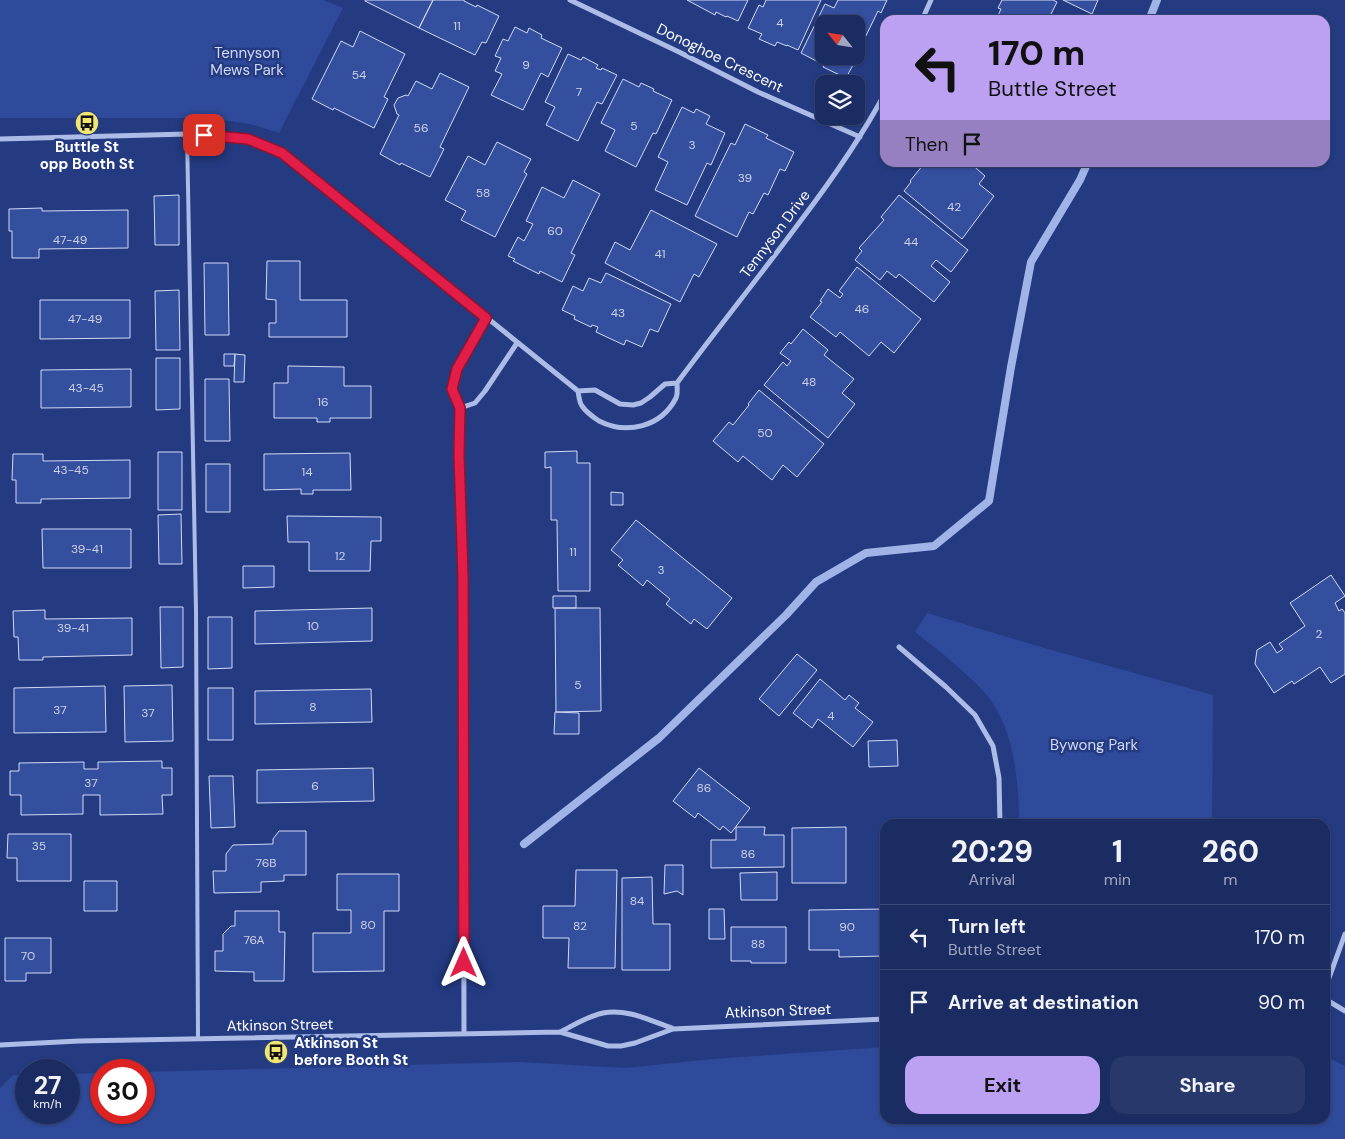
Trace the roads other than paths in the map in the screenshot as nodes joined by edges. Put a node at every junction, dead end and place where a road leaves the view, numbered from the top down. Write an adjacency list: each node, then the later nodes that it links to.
1 (570, 0): 6 (street, Donoghoe Crescent)
2 (931, 0): 3 (street)
3 (924, 15)
4 (880, 103): 6 (street, Tennyson Drive)
5 (187, 134): 7 (street); 8 (street); 23 (lane)
6 (860, 137): 10 (street, Tennyson Drive)
7 (0, 139)
8 (486, 318): 9 (street); 12 (street)
9 (517, 343): 11 (street); 12 (street)
10 (677, 383): 11 (street, Tennyson Drive); 11 (street, Tennyson Drive)
11 (578, 391)
12 (460, 408): 22 (street)
13 (899, 647): 14 (street)
14 (1000, 819)
15 (1345, 934): 16 (street)
16 (1330, 975)
17 (1330, 1002): 18 (street)
18 (1345, 1010)
19 (880, 1019): 20 (street, Atkinson Street)
20 (673, 1028): 21 (street, Atkinson Street); 21 (street, Atkinson Street)
21 (560, 1032): 22 (street, Atkinson Street)
22 (464, 1034): 23 (street, Atkinson Street)
23 (198, 1039): 24 (street, Atkinson Street)
24 (0, 1045)

